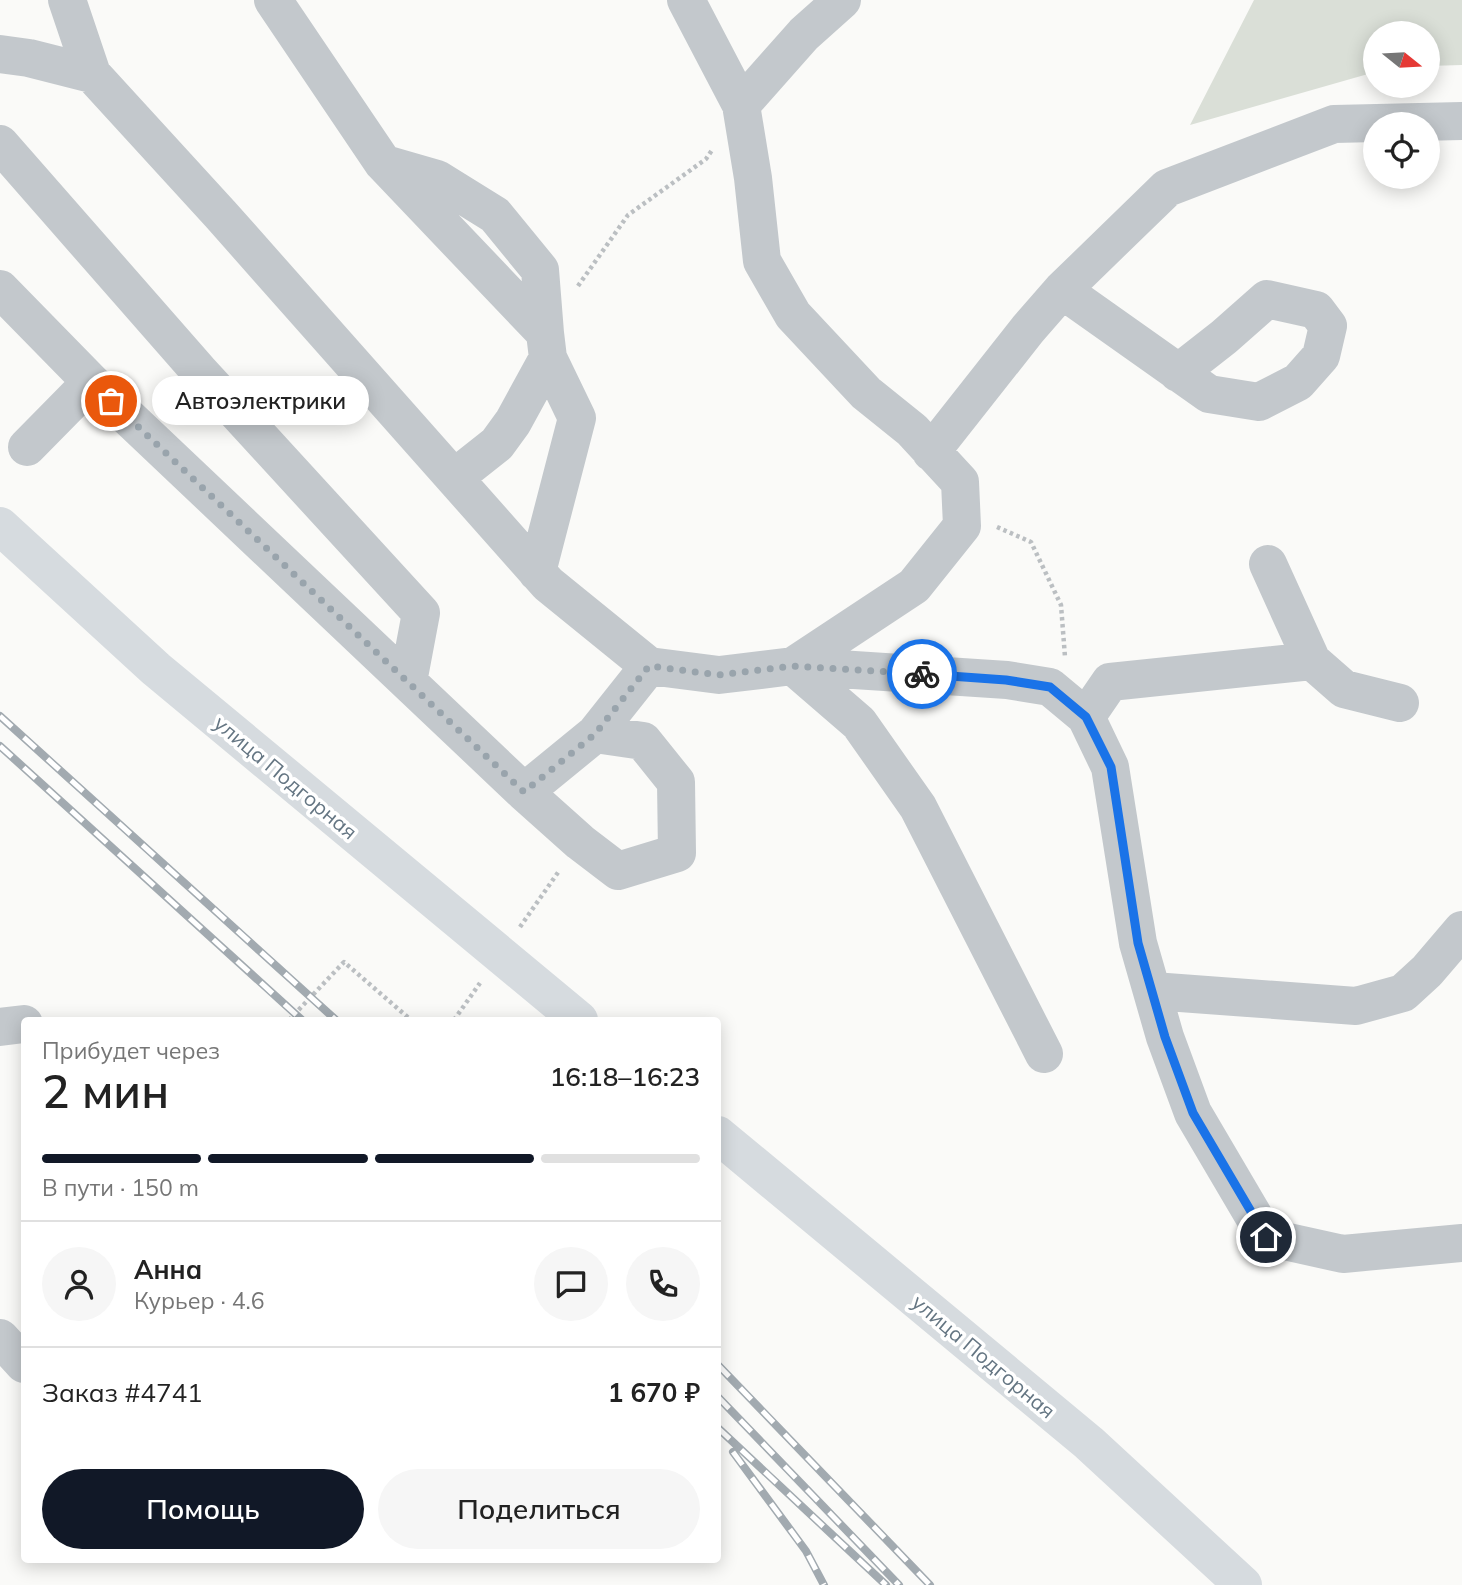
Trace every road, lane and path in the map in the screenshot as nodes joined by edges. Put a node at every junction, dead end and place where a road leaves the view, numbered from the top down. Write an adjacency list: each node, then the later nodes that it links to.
1 (67, 0): 6 (street)
2 (273, 0): 12 (street)
3 (686, 0): 7 (street)
4 (842, 0): 7 (street)
5 (0, 54): 6 (street)
6 (92, 74): 17 (street)
7 (741, 105): 12 (path); 16 (street)
8 (1462, 121): 10 (street)
9 (0, 144): 25 (street)
10 (1062, 290): 13 (street); 16 (street)
11 (6, 307): 14 (street)
12 (546, 346): 17 (street); 21 (street)
13 (1178, 373)
14 (91, 382): 15 (street); 25 (street)
15 (27, 447)
16 (931, 452): 19 (street)
17 (454, 478): 21 (street)
18 (0, 526): 35 (main road, улица Подгорная)
19 (962, 526): 24 (street); 26 (path)
20 (1268, 564): 22 (street)
21 (537, 572): 23 (street)
22 (1312, 661): 27 (street); 28 (street)
23 (649, 666): 24 (street); 29 (street)
24 (793, 666): 26 (street); 38 (street)
25 (408, 682): 30 (street)
26 (1050, 687): 28 (street)
27 (1400, 703)
28 (1086, 717): 32 (street)
29 (595, 734): 30 (street); 30 (street)
30 (524, 792)
31 (1462, 930): 32 (street)
32 (1153, 991): 40 (street)
33 (292, 1017): 34 (path)
34 (408, 1017)
35 (575, 1017)
36 (21, 1024): 37 (street)
37 (0, 1027)
38 (1044, 1054)
39 (721, 1137): 43 (main road, улица Подгорная)
40 (1462, 1243)
41 (0, 1338): 42 (street)
42 (21, 1361)
43 (1243, 1585)

